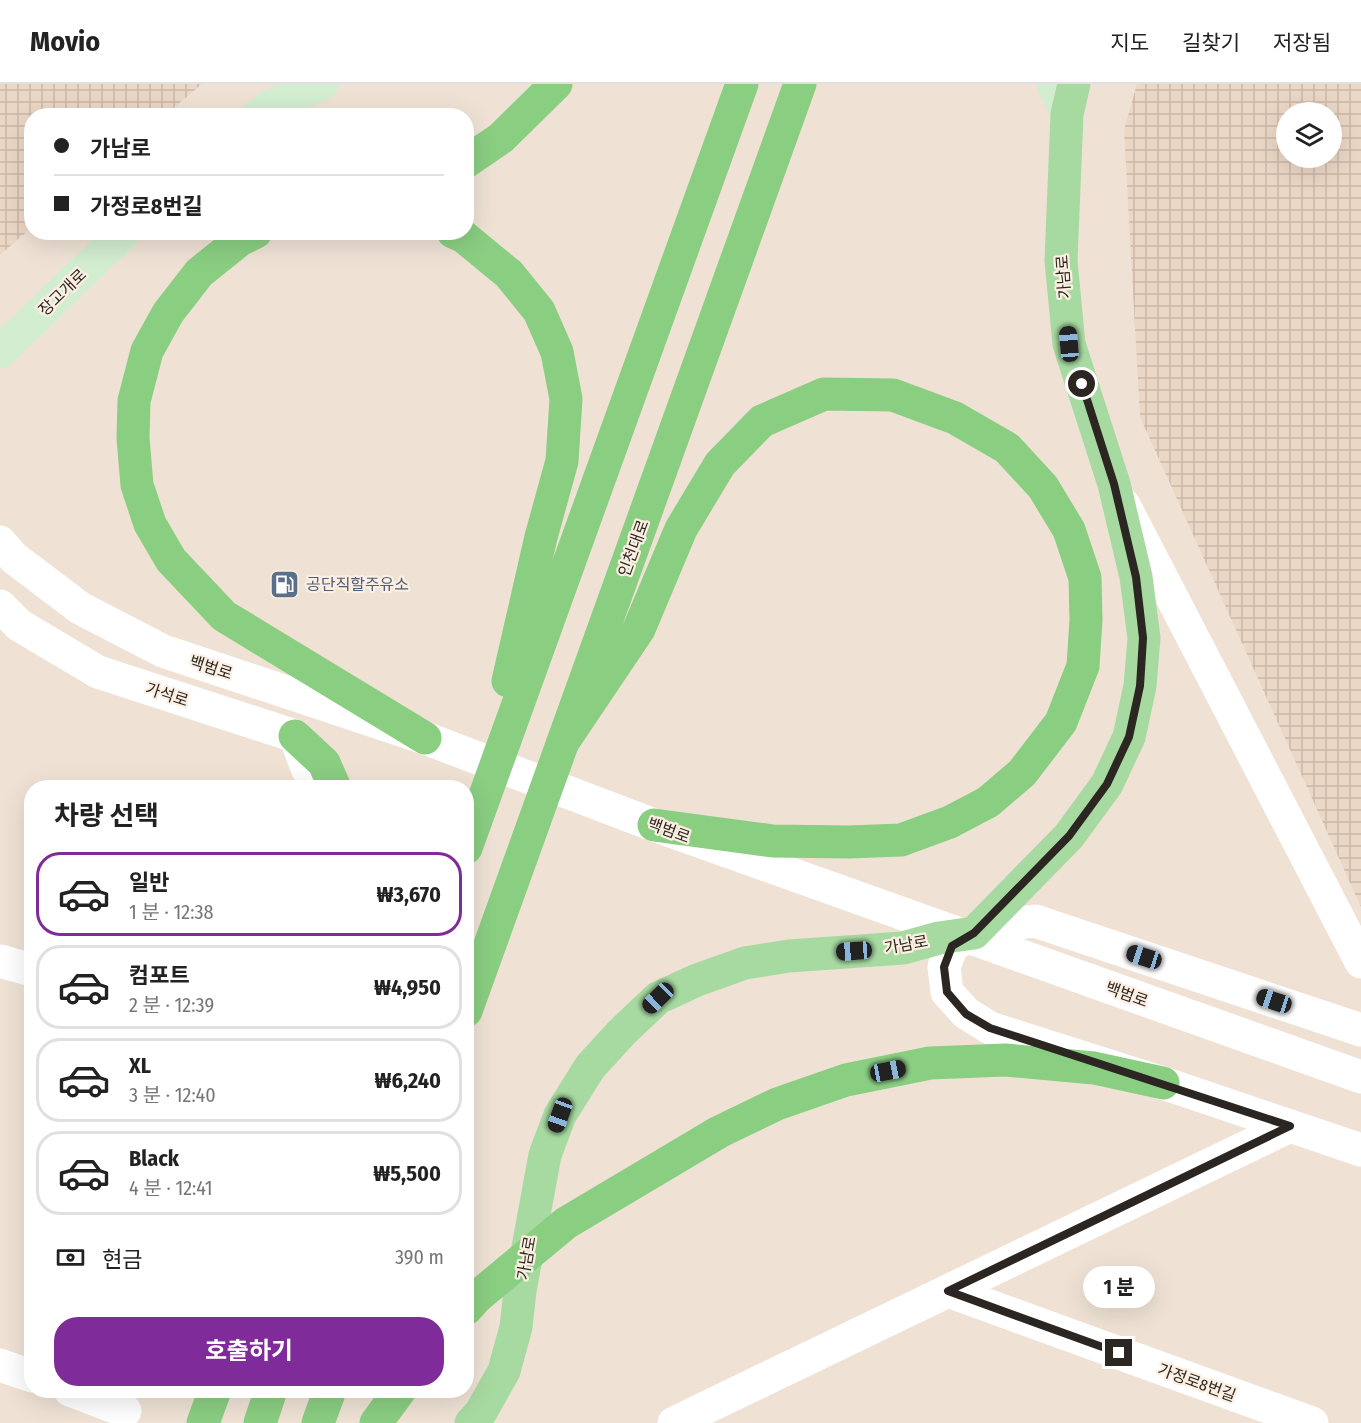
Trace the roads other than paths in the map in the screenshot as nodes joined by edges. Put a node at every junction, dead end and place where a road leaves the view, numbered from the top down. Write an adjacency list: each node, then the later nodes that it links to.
1 (322, 84): 7 (main road)
2 (556, 84): 8 (highway)
3 (742, 84): 23 (highway)
4 (800, 84): 18 (highway, 인천대로)
5 (1053, 84): 6 (main road)
6 (1070, 99): 13 (main road, 가남로)
7 (267, 108)
8 (474, 157)
9 (116, 240): 12 (main road, 장고개로)
10 (240, 240): 17 (highway)
11 (468, 240): 21 (highway)
12 (0, 352)
13 (1114, 484): 24 (main road, 가남로); 26 (street)
14 (0, 542): 17 (street, 백범로)
15 (0, 606): 16 (street, 가석로)
16 (295, 736): 19 (street); 20 (highway)
17 (424, 738): 22 (street, 백범로)
18 (563, 742): 22 (highway); 28 (highway, 인천대로)
19 (314, 780)
20 (331, 780)
21 (474, 821)
22 (654, 825): 30 (street, 백범로)
23 (474, 827)
24 (974, 933): 29 (street); 31 (street); 48 (main road, 가남로)
25 (0, 960): 27 (street)
26 (1361, 962)
27 (24, 968)
28 (474, 989)
29 (1361, 1030)
30 (1361, 1077)
31 (1163, 1083): 32 (street); 35 (highway)
32 (1290, 1126): 33 (street); 34 (street)
33 (1361, 1150)
34 (948, 1291): 49 (street); 50 (street, 가정로8번길)
35 (474, 1300)
36 (0, 1365): 37 (street)
37 (24, 1373)
38 (95, 1398): 43 (street)
39 (211, 1398): 44 (highway)
40 (268, 1398): 45 (highway)
41 (327, 1398): 46 (highway)
42 (394, 1398): 47 (highway)
43 (126, 1408)
44 (202, 1423)
45 (260, 1423)
46 (318, 1423)
47 (376, 1423)
48 (471, 1423)
49 (674, 1423)
50 (1312, 1423)

